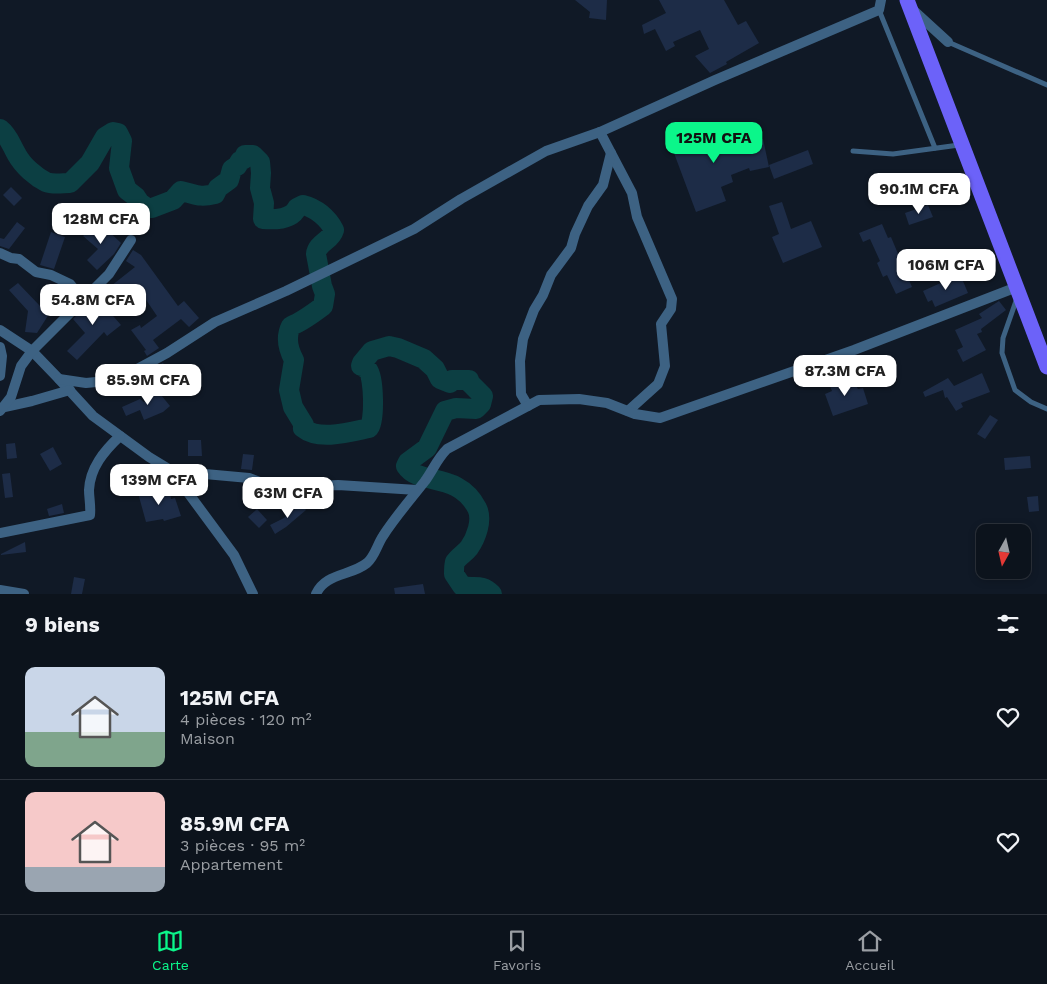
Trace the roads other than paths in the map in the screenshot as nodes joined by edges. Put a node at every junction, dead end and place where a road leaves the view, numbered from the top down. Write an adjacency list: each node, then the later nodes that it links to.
1 (908, 3): 3 (street); 6 (main road)
2 (880, 5): 5 (street); 7 (lane)
3 (948, 42): 4 (lane)
4 (1047, 85)
5 (600, 132): 9 (street); 19 (street)
6 (962, 145): 7 (lane); 12 (main road)
7 (935, 148): 8 (lane)
8 (853, 151)
9 (611, 153): 21 (street); 24 (street)
10 (131, 240): 13 (street)
11 (0, 253): 13 (street)
12 (1018, 290): 17 (main road); 23 (lane); 24 (street)
13 (79, 303): 16 (street)
14 (0, 330): 16 (street)
15 (0, 346): 18 (street)
16 (32, 351): 19 (street); 22 (street)
17 (1047, 367)
18 (0, 376)
19 (59, 378): 20 (street)
20 (70, 390): 22 (street); 25 (street)
21 (528, 406): 24 (street); 27 (street)
22 (0, 407)
23 (1047, 409)
24 (628, 411)
25 (120, 436): 26 (street); 28 (street)
26 (172, 471): 27 (street); 31 (street)
27 (417, 490): 32 (street)
28 (0, 533)
29 (0, 590): 30 (street)
30 (24, 594)
31 (253, 594)
32 (316, 594)

